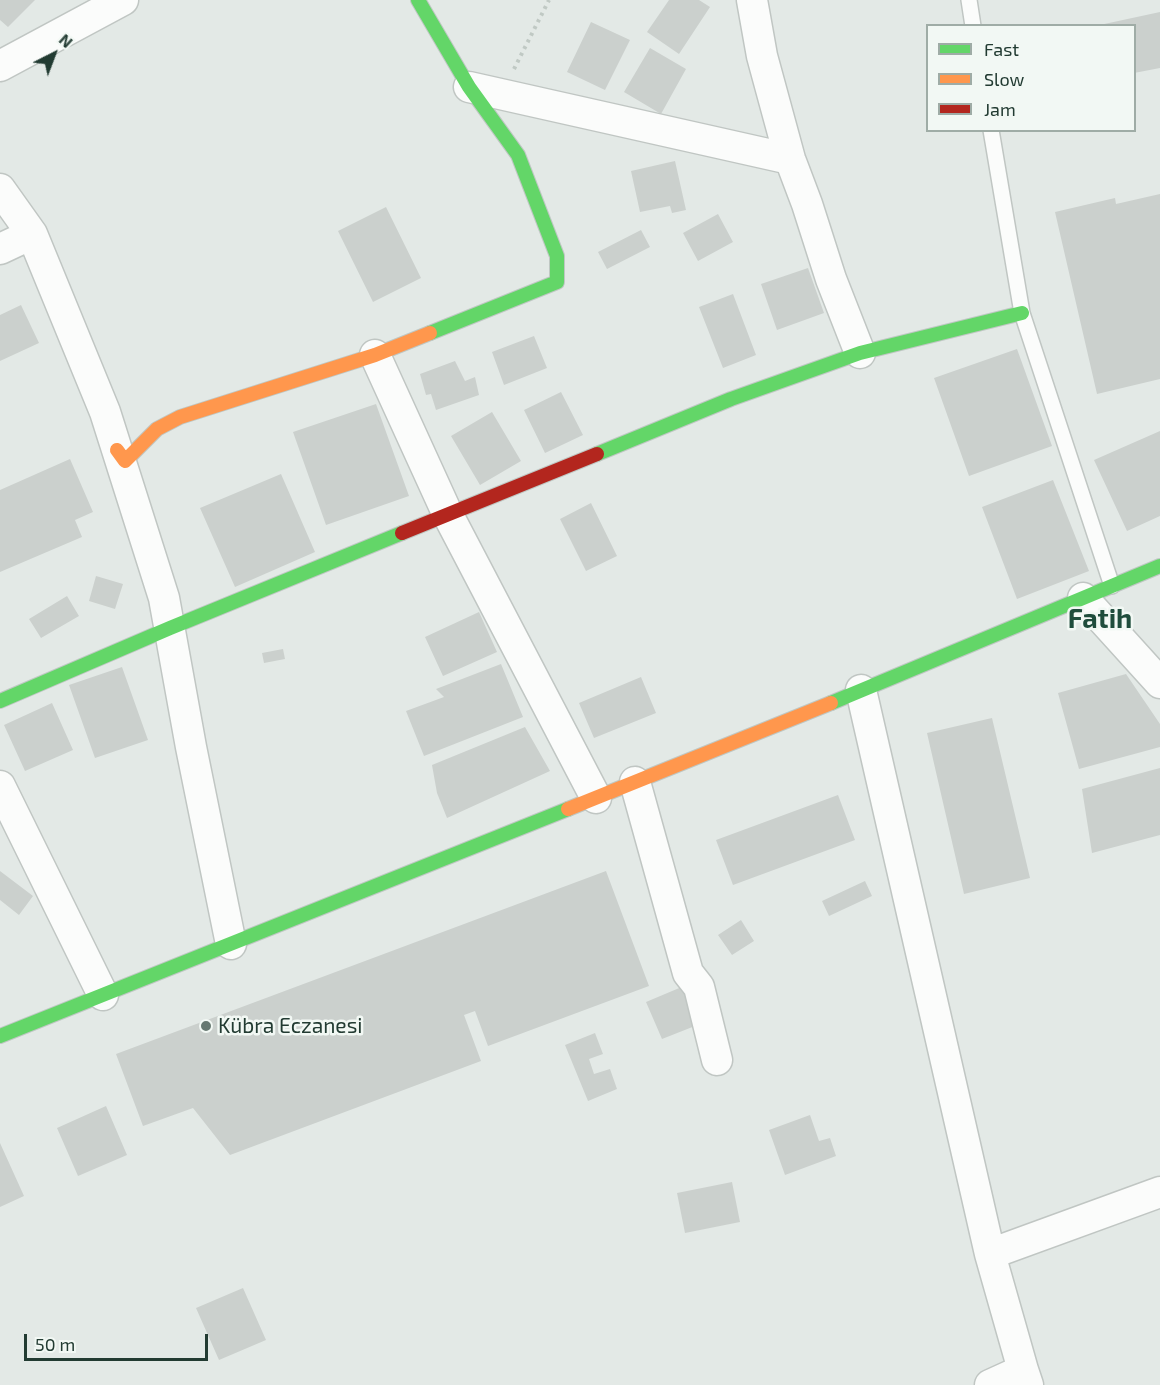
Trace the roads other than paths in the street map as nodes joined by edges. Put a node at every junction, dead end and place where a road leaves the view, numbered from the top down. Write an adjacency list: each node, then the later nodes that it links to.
1 (123, 0): 6 (street)
2 (418, 0): 7 (street)
3 (752, 0): 9 (street)
4 (969, 0): 5 (lane)
5 (973, 24)
6 (0, 66)
7 (469, 87): 9 (street); 15 (street)
8 (991, 132): 13 (lane)
9 (790, 159): 14 (street)
10 (0, 189): 11 (street)
11 (32, 234): 12 (street); 16 (street)
12 (0, 249)
13 (1022, 313): 14 (street); 19 (lane)
14 (860, 352): 17 (street)
15 (375, 355): 16 (street); 17 (street)
16 (117, 450): 21 (street)
17 (448, 515): 21 (street); 27 (street)
18 (1160, 566): 19 (street)
19 (1112, 586): 20 (street)
20 (1083, 598): 22 (street); 23 (street)
21 (170, 628): 24 (street); 28 (street)
22 (1160, 683)
23 (861, 690): 25 (street); 33 (street)
24 (0, 701)
25 (635, 782): 27 (street); 31 (street)
26 (0, 786): 29 (street)
27 (596, 798): 28 (street)
28 (231, 944): 29 (street)
29 (103, 995): 30 (street)
30 (0, 1036)
31 (717, 1060)
32 (1160, 1192): 33 (street)
33 (990, 1254): 34 (street)
34 (1026, 1378): 35 (street)
35 (990, 1385)

